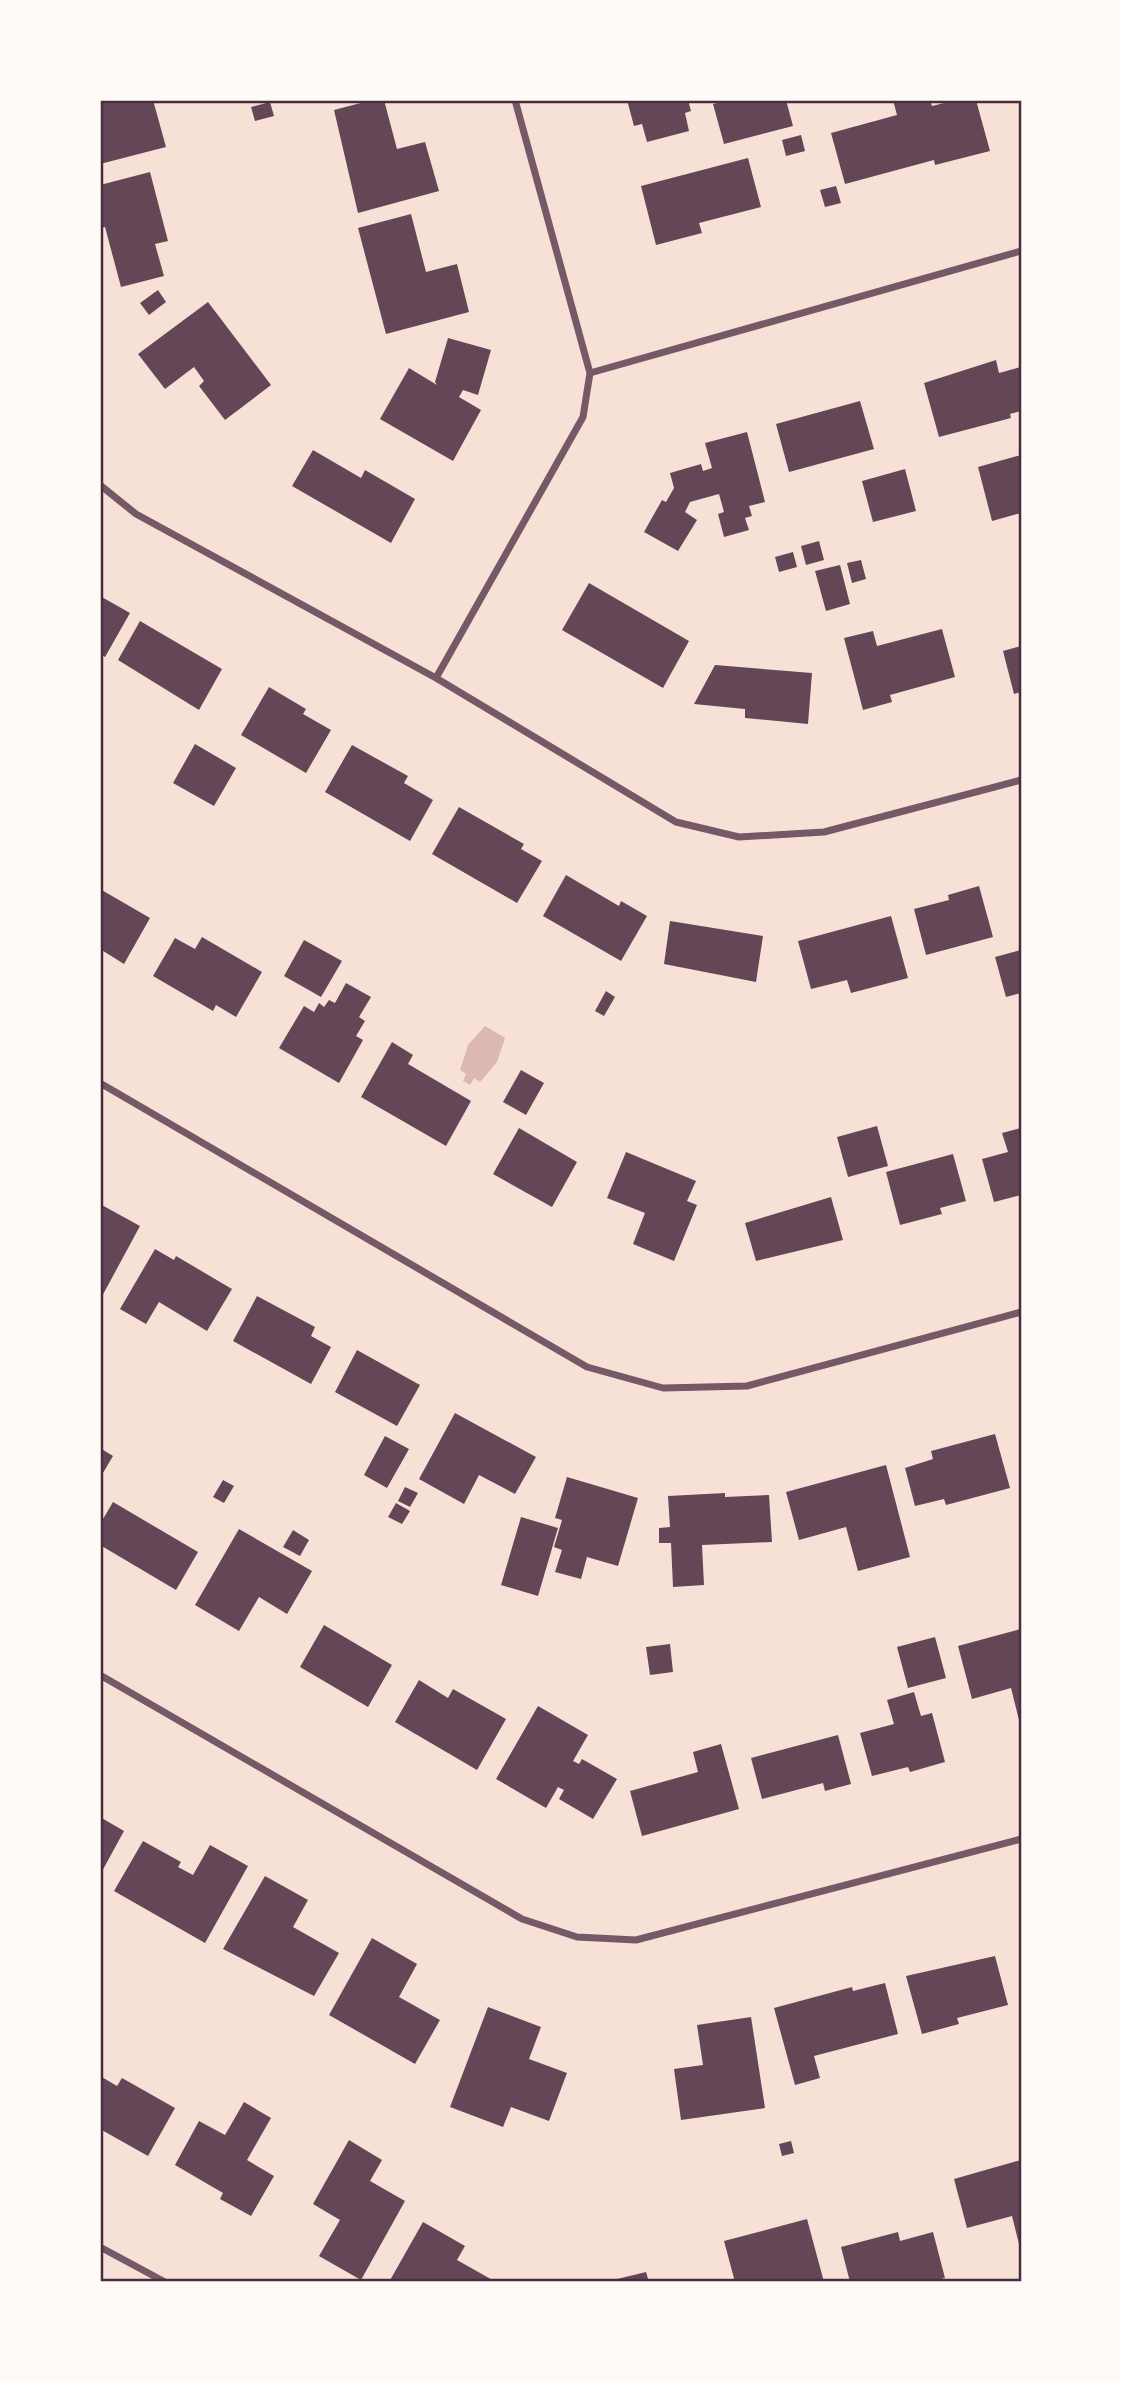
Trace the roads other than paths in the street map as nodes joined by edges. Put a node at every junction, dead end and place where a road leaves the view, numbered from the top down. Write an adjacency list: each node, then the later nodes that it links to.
1 (515, 100): 3 (street)
2 (1021, 251): 3 (street)
3 (590, 373): 5 (street)
4 (100, 485): 5 (street)
5 (436, 678): 6 (street)
6 (1021, 780)
7 (100, 1083): 8 (street)
8 (1021, 1312)
9 (100, 1675): 10 (street)
10 (1021, 1839)
11 (100, 2247): 12 (street)
12 (165, 2282)

